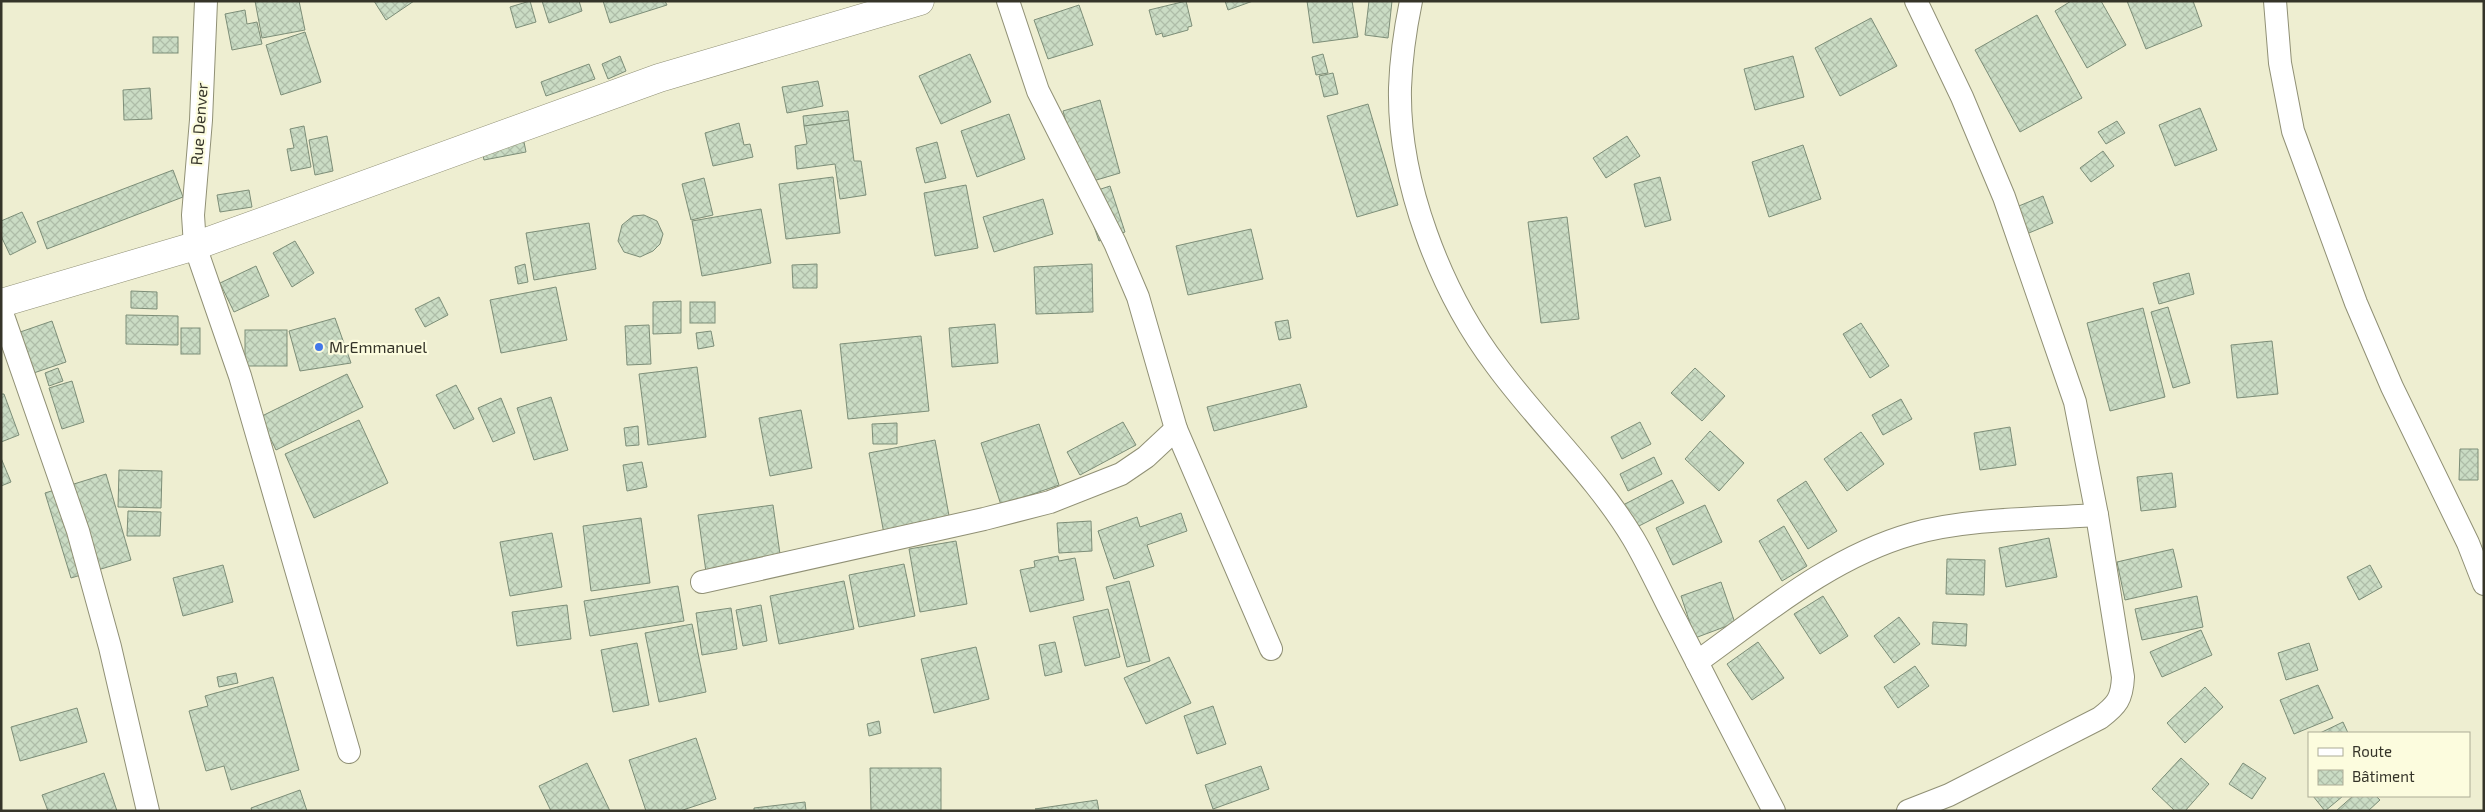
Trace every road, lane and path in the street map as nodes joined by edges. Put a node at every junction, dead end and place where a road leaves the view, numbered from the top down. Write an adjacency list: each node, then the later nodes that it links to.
1 (206, 1): 7 (street, Rue Denver)
2 (920, 1): 7 (main road)
3 (1008, 1): 10 (street)
4 (1411, 1): 15 (street)
5 (1916, 1): 11 (street)
6 (2275, 1): 13 (street)
7 (195, 246): 8 (main road); 16 (street, Rue Denver)
8 (1, 303)
9 (1, 310): 18 (street)
10 (1176, 429): 12 (street); 14 (street)
11 (2097, 515): 15 (street); 17 (street)
12 (702, 582)
13 (2484, 584)
14 (1271, 649)
15 (1697, 662): 19 (street)
16 (349, 752)
17 (1955, 803): 20 (street)
18 (148, 811)
19 (1774, 811)
20 (1908, 811)

